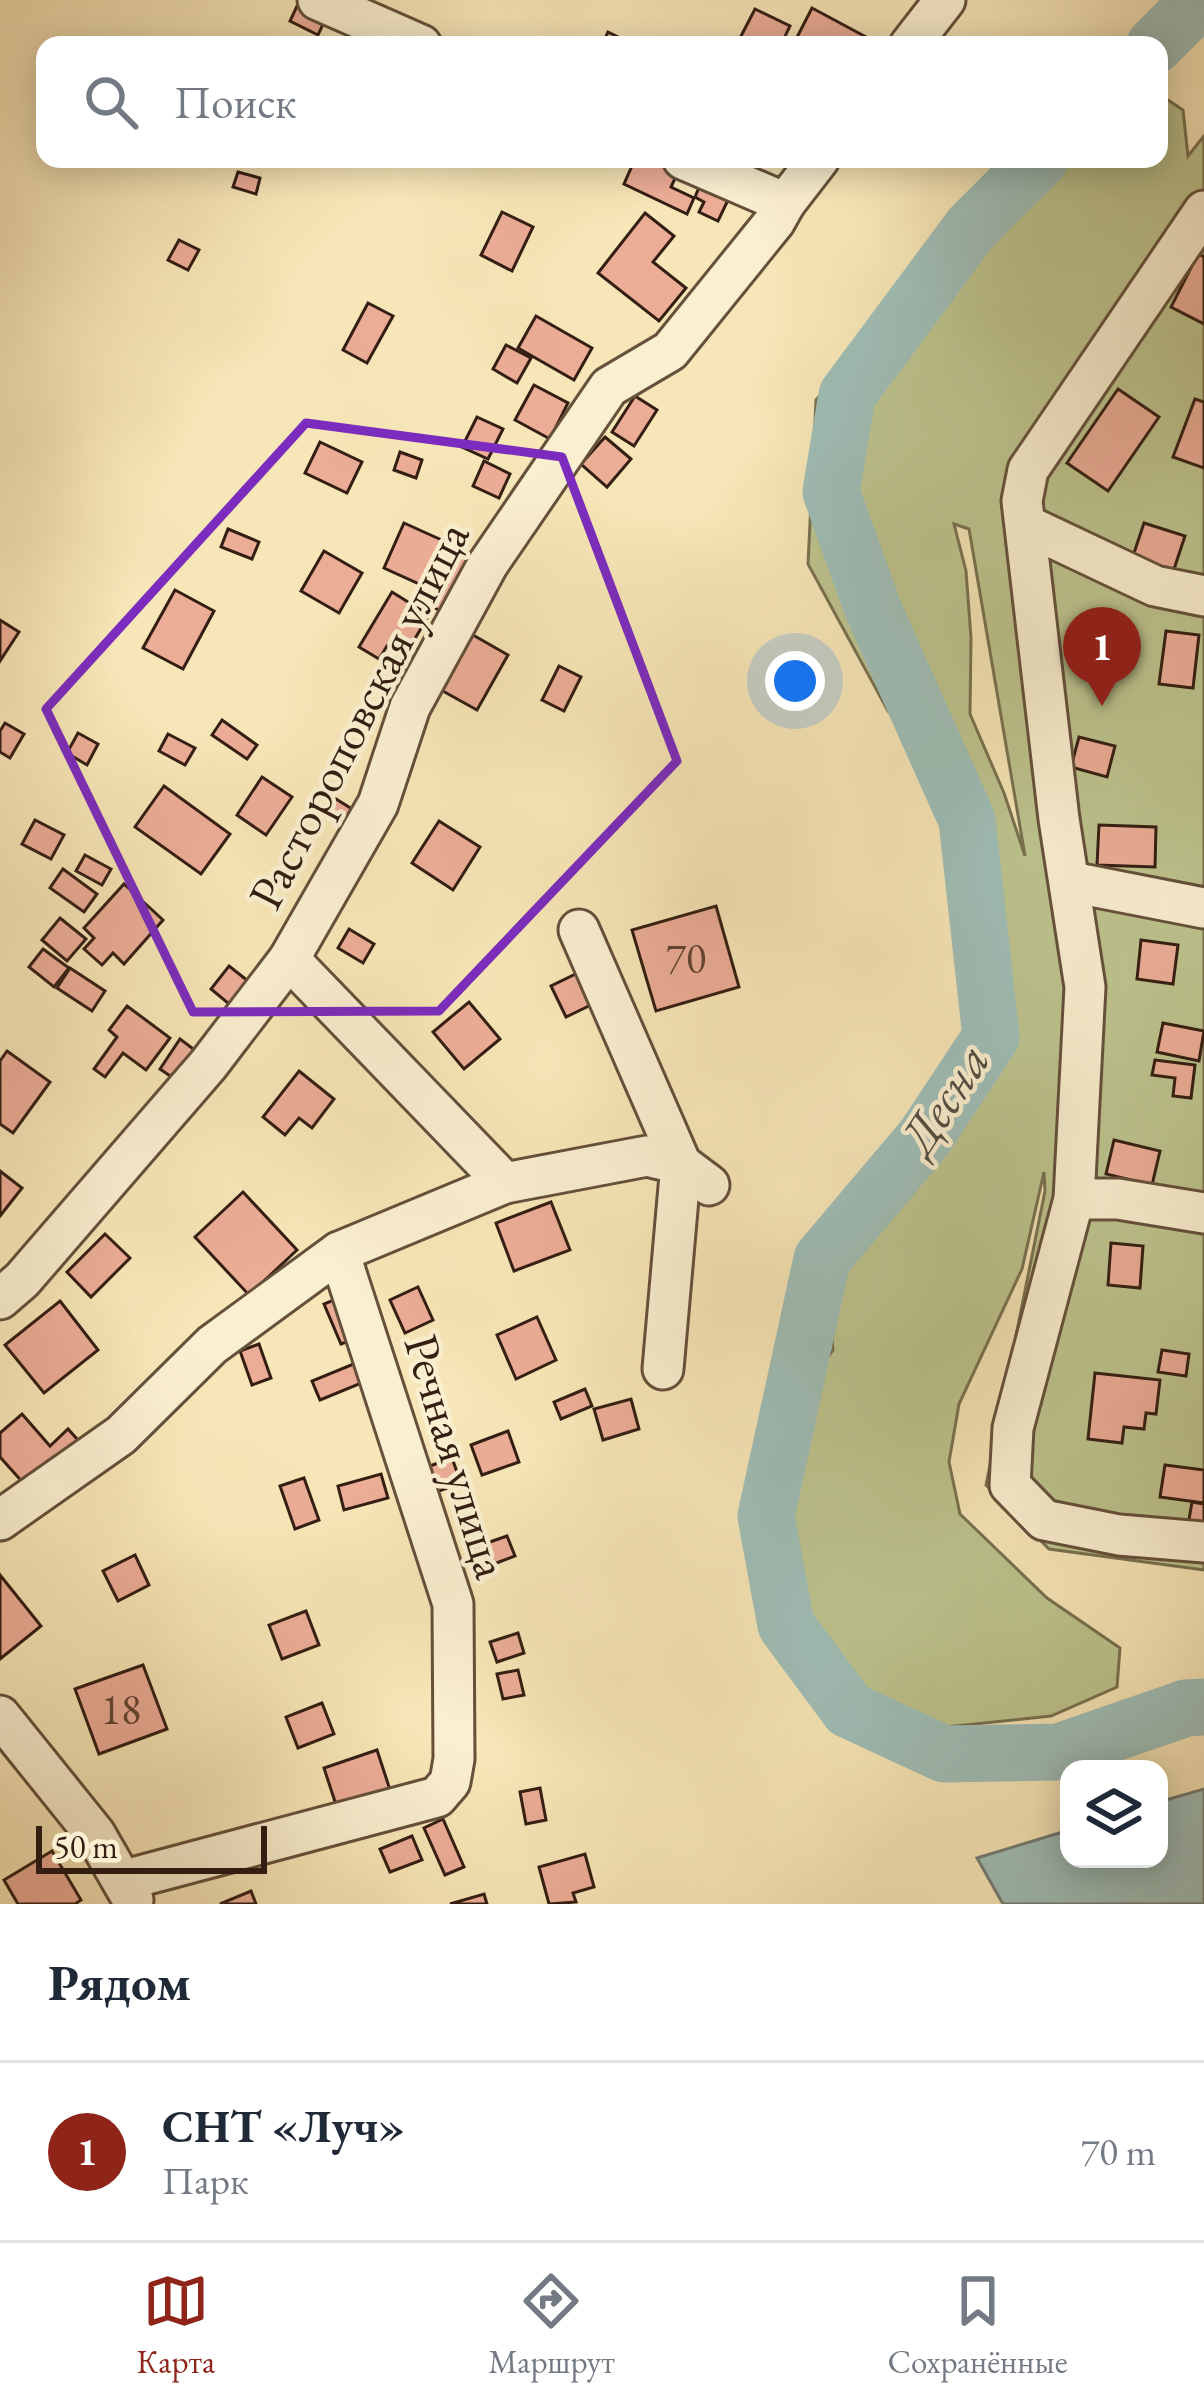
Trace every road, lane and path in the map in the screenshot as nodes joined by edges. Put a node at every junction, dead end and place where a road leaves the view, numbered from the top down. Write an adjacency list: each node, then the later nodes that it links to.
1 (320, 0): 3 (street)
2 (945, 0): 4 (street)
3 (401, 36)
4 (917, 36)
5 (704, 168): 7 (street)
6 (812, 168): 7 (street)
7 (784, 203): 14 (street, Растороповская улица)
8 (1204, 211): 9 (street)
9 (1026, 525): 10 (street); 11 (street)
10 (1204, 596)
11 (1072, 882): 12 (street); 17 (street)
12 (1204, 908)
13 (579, 930): 15 (street)
14 (289, 959): 16 (street); 20 (street, Растороповская улица)
15 (695, 1174): 16 (street); 21 (street)
16 (505, 1183): 19 (street)
17 (1074, 1199): 18 (street); 23 (street)
18 (1204, 1213)
19 (339, 1252): 22 (street); 25 (street, Речная улица)
20 (0, 1299)
21 (663, 1369)
22 (0, 1520)
23 (1204, 1542)
24 (0, 1716): 25 (street)
25 (129, 1892)

